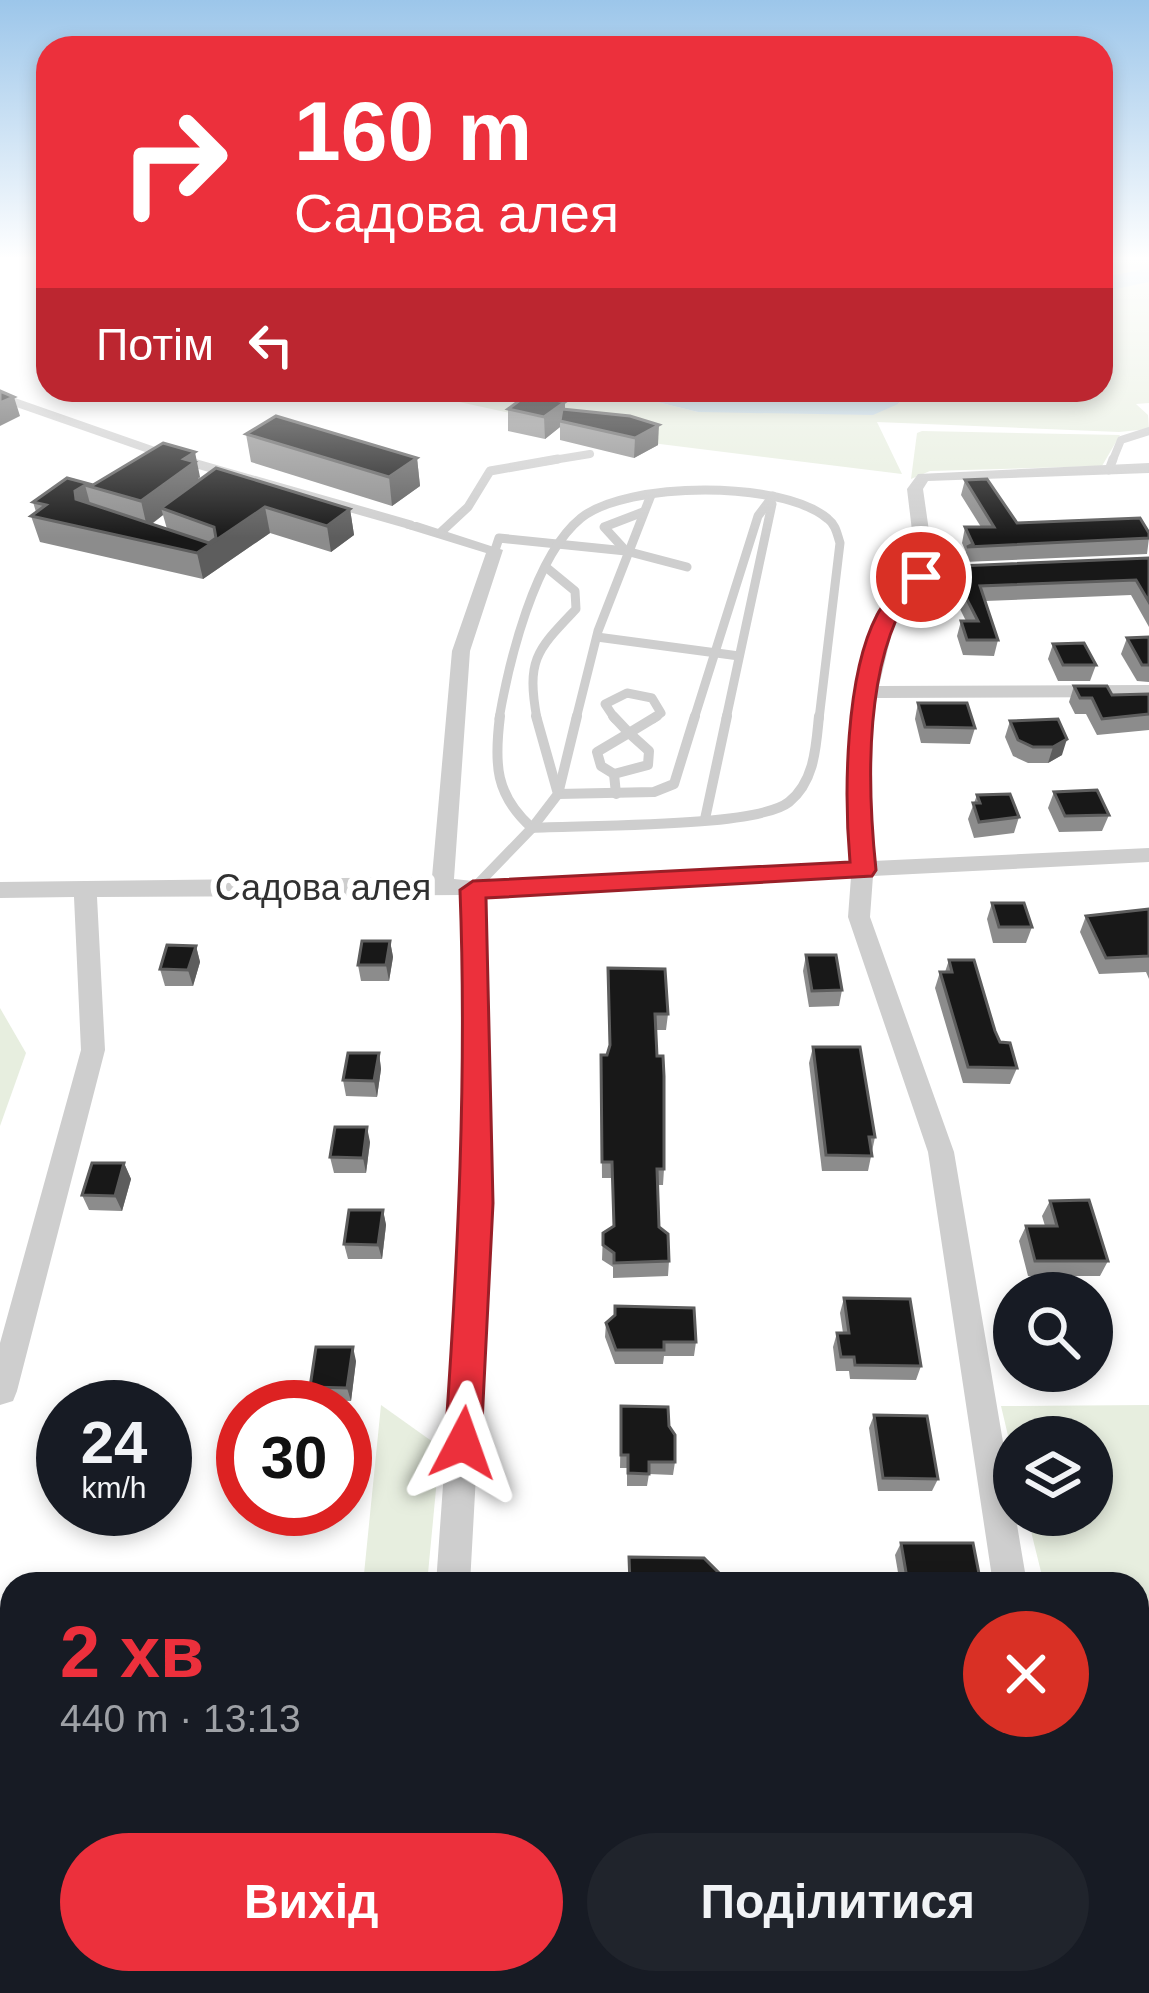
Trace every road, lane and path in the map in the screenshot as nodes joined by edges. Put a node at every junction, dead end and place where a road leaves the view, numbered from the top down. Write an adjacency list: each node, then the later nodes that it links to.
1 (0, 398): 6 (lane)
2 (1149, 430): 5 (lane)
3 (590, 454): 14 (lane)
4 (1149, 468): 5 (street)
5 (1109, 470): 24 (street)
6 (233, 474): 7 (lane); 11 (lane)
7 (216, 487)
8 (651, 495): 9 (lane); 10 (lane); 15 (lane)
9 (773, 496): 21 (lane); 22 (lane); 29 (lane)
10 (643, 512): 13 (lane); 17 (lane)
11 (411, 525): 14 (street)
12 (587, 525): 13 (lane)
13 (604, 527): 17 (lane)
14 (440, 533): 16 (street)
15 (562, 541): 16 (lane); 17 (lane); 18 (lane)
16 (495, 550): 33 (street)
17 (626, 551): 19 (lane); 20 (lane)
18 (547, 568): 27 (lane); 30 (lane)
19 (687, 568)
20 (597, 637): 21 (lane); 27 (lane)
21 (713, 652): 22 (lane); 28 (lane)
22 (739, 656): 29 (lane)
23 (1149, 691): 24 (street)
24 (868, 692): 32 (street)
25 (630, 730): 25 (lane); 26 (lane); 26 (lane)
26 (614, 774): 28 (lane)
27 (558, 794): 28 (lane); 30 (lane)
28 (616, 794)
29 (705, 819): 30 (lane)
30 (532, 827): 36 (lane)
31 (1149, 855): 32 (street, Садова алея)
32 (863, 870): 36 (street, Садова алея); 39 (street)
33 (442, 885): 34 (street, Садова алея); 36 (street, Садова алея)
34 (86, 889): 35 (street, Садова алея); 37 (street)
35 (0, 890)
36 (473, 890): 38 (street)
37 (2, 1390)
38 (454, 1572)
39 (1008, 1572)

